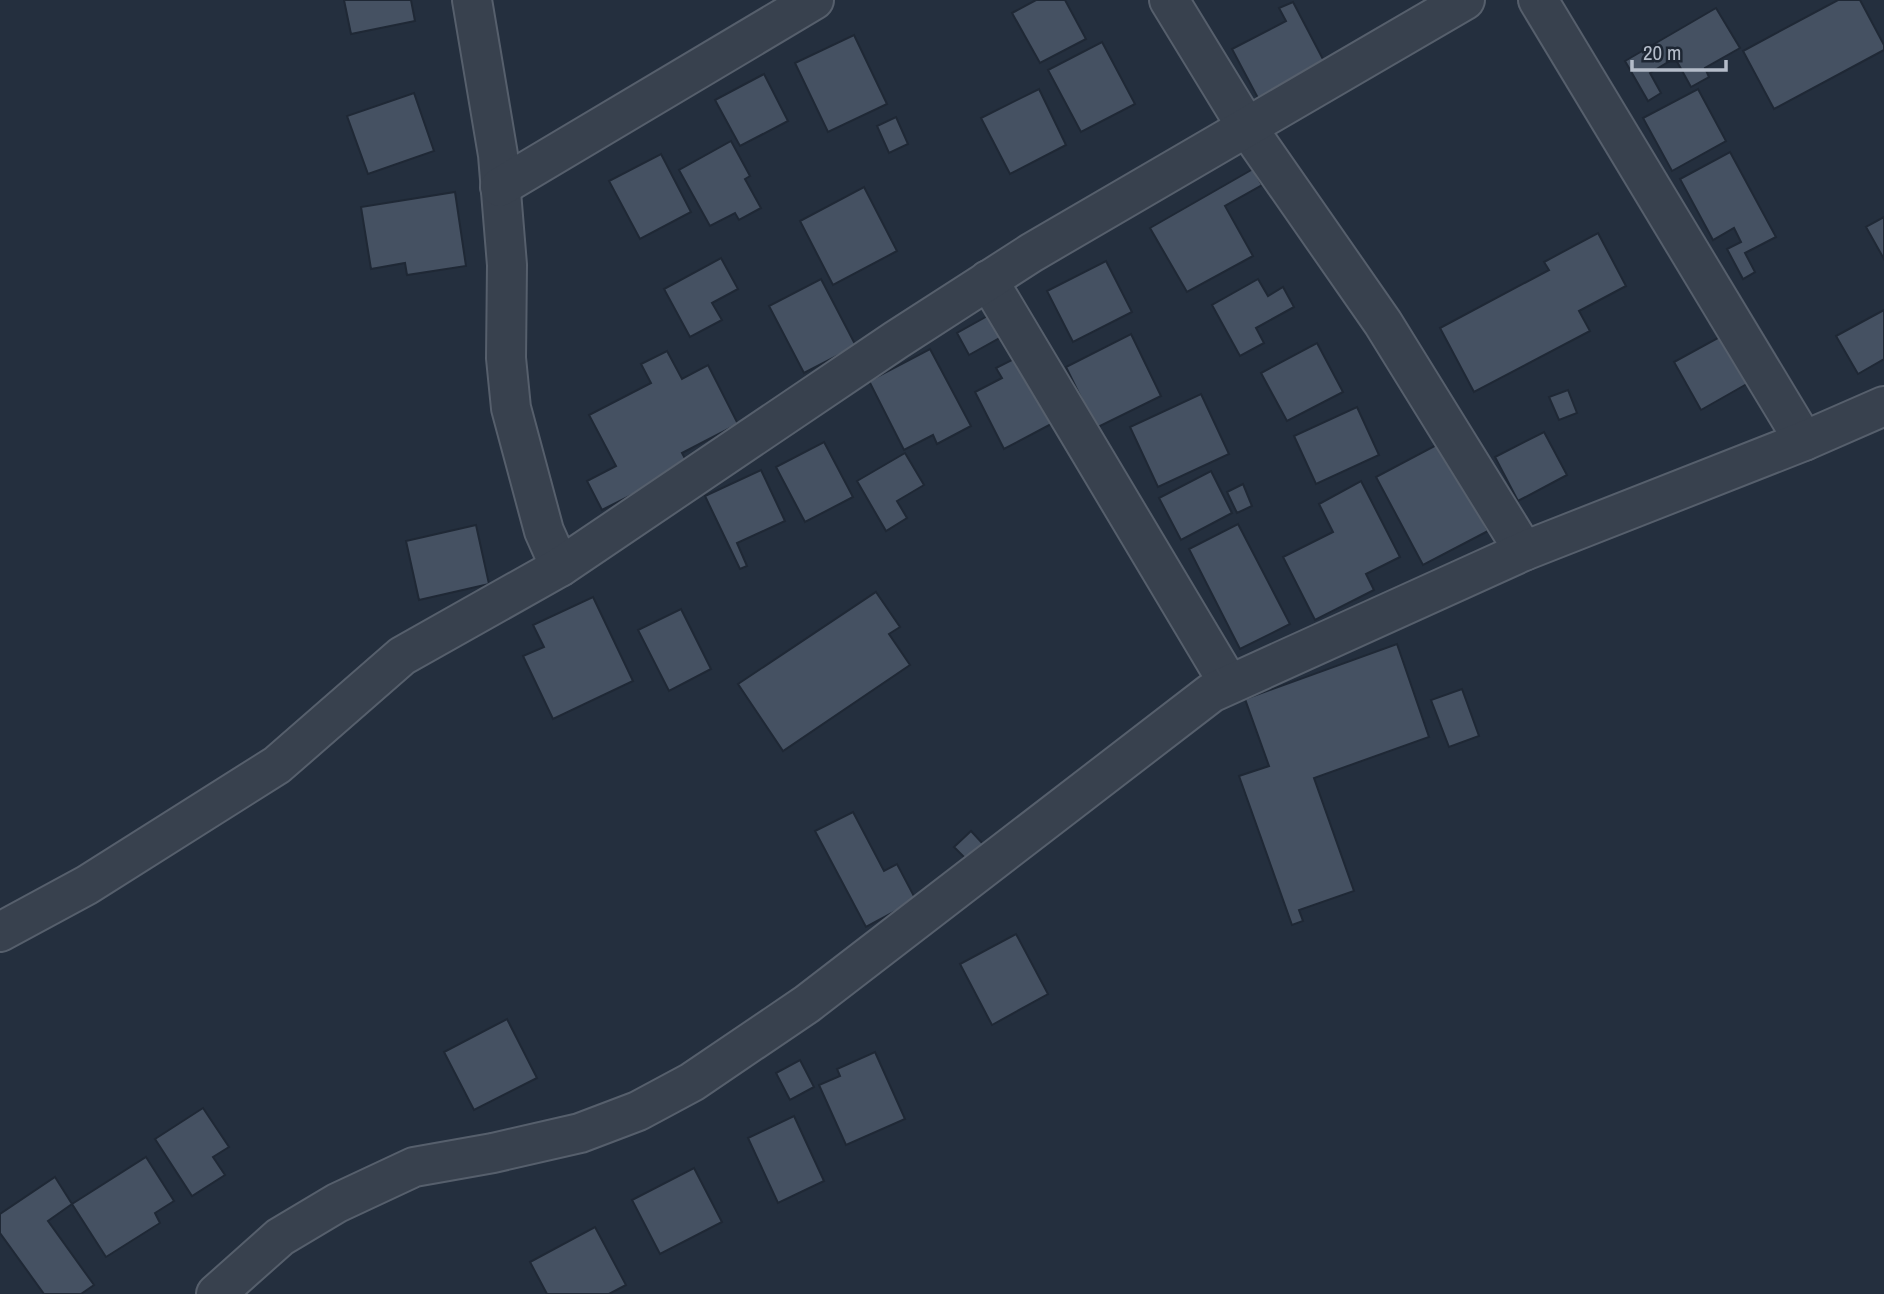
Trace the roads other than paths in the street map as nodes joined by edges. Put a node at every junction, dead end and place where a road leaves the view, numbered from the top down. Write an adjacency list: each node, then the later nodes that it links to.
1 (472, 0): 7 (street)
2 (814, 0): 7 (street)
3 (1168, 0): 6 (street)
4 (1465, 0): 6 (street)
5 (1538, 0): 10 (street)
6 (1246, 126): 8 (street); 11 (street)
7 (500, 187): 12 (street)
8 (989, 280): 12 (street); 13 (street)
9 (1884, 406): 10 (street)
10 (1804, 441): 11 (street)
11 (1524, 551): 13 (street)
12 (560, 567): 14 (street)
13 (1229, 684): 15 (street)
14 (0, 932)
15 (216, 1294)

